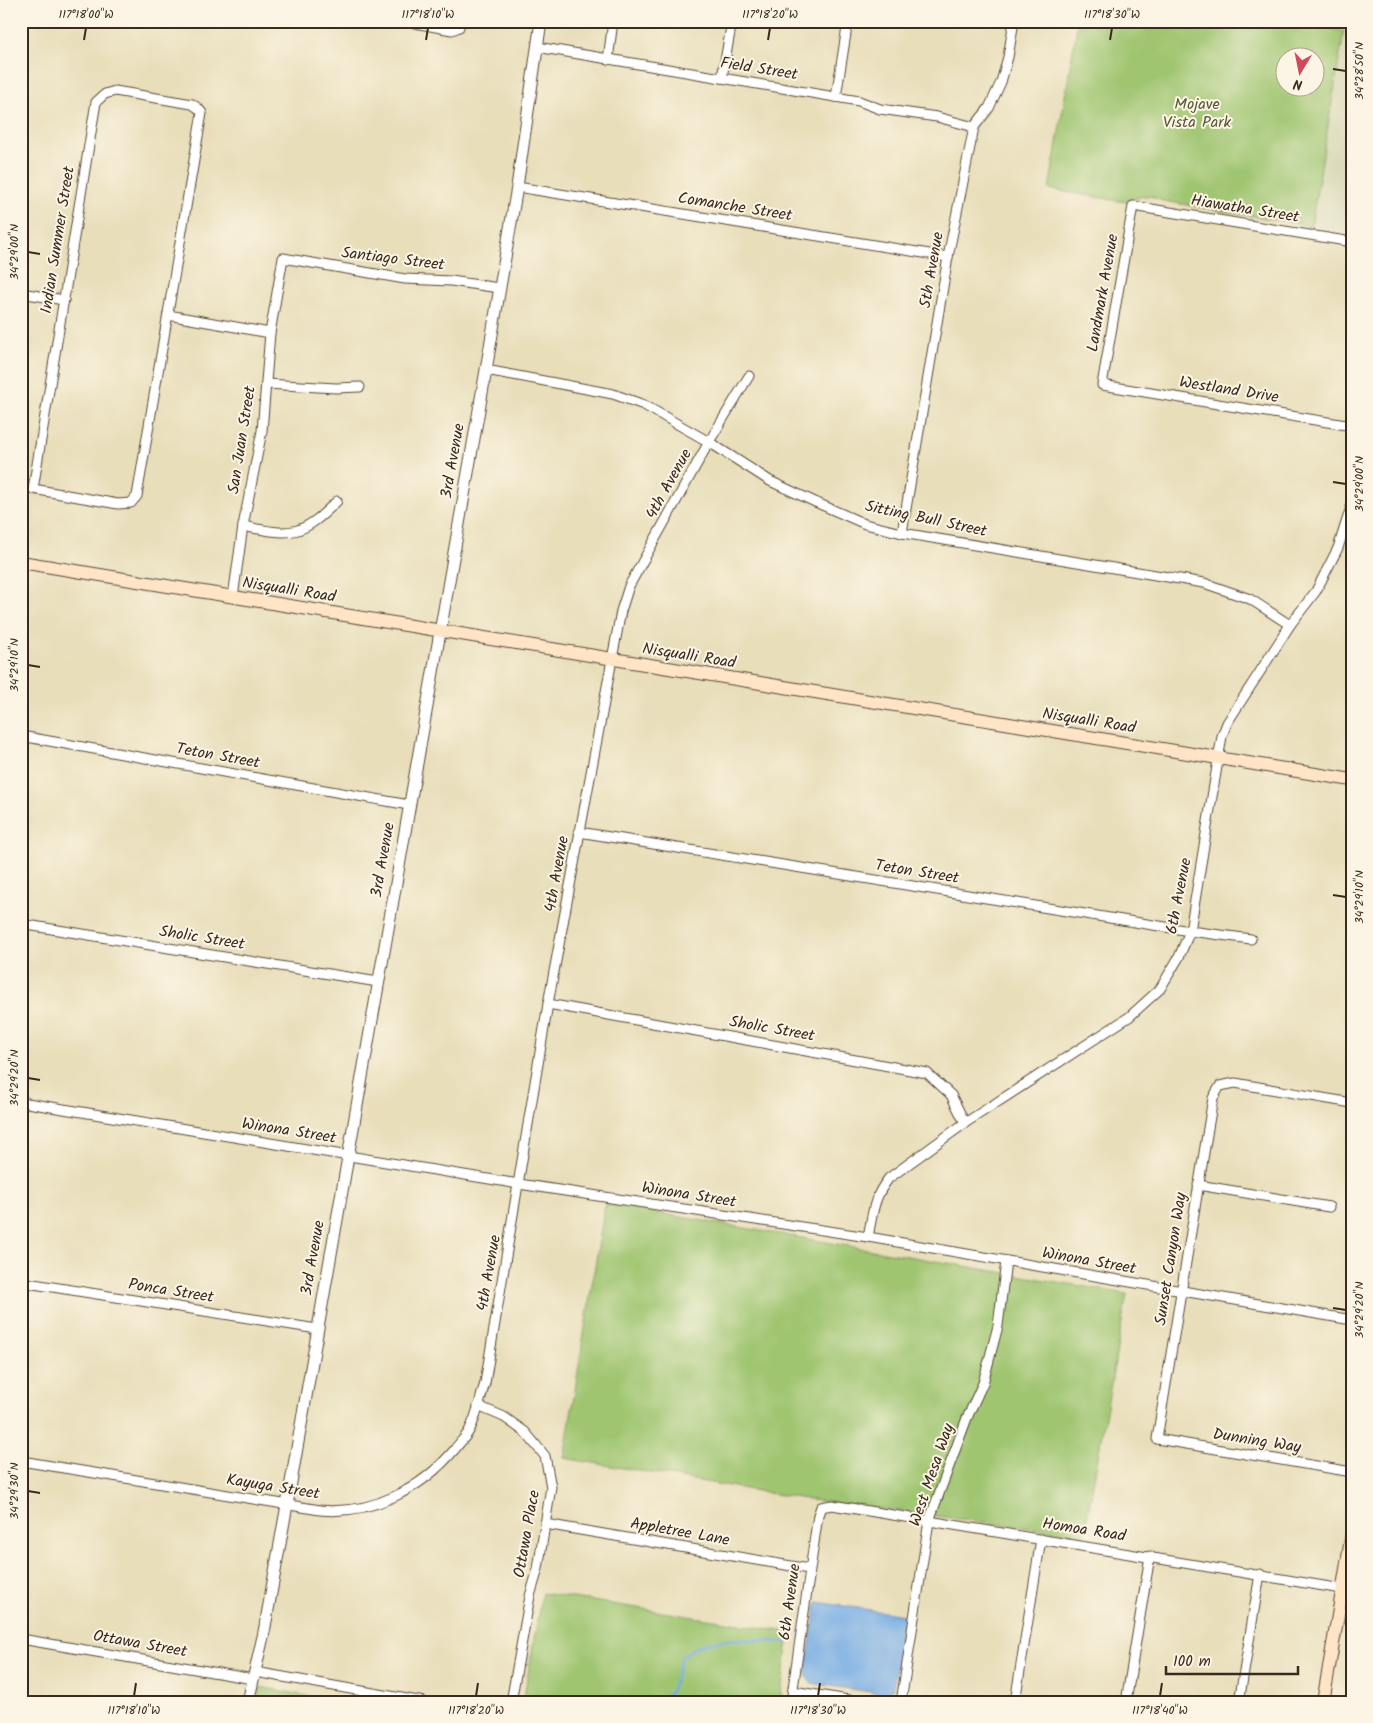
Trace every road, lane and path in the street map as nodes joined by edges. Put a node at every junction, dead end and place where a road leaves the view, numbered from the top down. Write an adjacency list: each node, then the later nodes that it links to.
1 (404, 21): 7 (street)
2 (541, 21): 8 (street, 3rd Avenue)
3 (613, 21): 9 (street)
4 (732, 21): 10 (street)
5 (848, 21): 11 (street)
6 (1013, 21): 12 (street, 5th Avenue)
7 (460, 24)
8 (537, 47): 9 (street, Field Street); 13 (street, 3rd Avenue)
9 (608, 60): 10 (street, Field Street)
10 (722, 78): 11 (street, Field Street)
11 (836, 97): 12 (street, Field Street)
12 (974, 127): 16 (street, 5th Avenue)
13 (517, 187): 16 (street, Comanche Street); 18 (street, 3rd Avenue)
14 (1133, 206): 15 (street, Hiawatha Street); 26 (street, Landmark Avenue)
15 (1352, 242)
16 (948, 257): 33 (street, 5th Avenue)
17 (284, 258): 18 (street, Santiago Street); 22 (street, San Juan Street)
18 (499, 288): 23 (street, 3rd Avenue)
19 (21, 293): 20 (street)
20 (64, 300): 21 (street, Indian Summer Street); 21 (street, Indian Summer Street)
21 (168, 315): 22 (street)
22 (270, 333): 25 (street, San Juan Street)
23 (486, 370): 29 (street, Sitting Bull Street); 37 (street, 3rd Avenue)
24 (749, 376): 29 (street, 4th Avenue)
25 (266, 384): 27 (street); 32 (street, San Juan Street)
26 (1102, 385): 28 (street, Westland Drive)
27 (360, 386)
28 (1352, 426)
29 (709, 442): 33 (street, Sitting Bull Street); 38 (street, 4th Avenue)
30 (337, 501): 32 (street)
31 (1351, 510): 36 (street, 6th Avenue)
32 (243, 526): 35 (street, San Juan Street)
33 (902, 533): 36 (street, Sitting Bull Street)
34 (21, 562): 35 (main road, Nisqualli Road)
35 (233, 597): 37 (main road, Nisqualli Road)
36 (1290, 625): 40 (street, 6th Avenue)
37 (440, 631): 38 (main road, Nisqualli Road); 42 (street, 3rd Avenue)
38 (612, 660): 40 (main road, Nisqualli Road); 43 (street, 4th Avenue)
39 (21, 736): 42 (street, Teton Street)
40 (1219, 759): 41 (main road, Nisqualli Road); 45 (street, 6th Avenue)
41 (1352, 780)
42 (409, 804): 47 (street, 3rd Avenue)
43 (579, 832): 45 (street, Teton Street); 48 (street, 4th Avenue)
44 (21, 924): 47 (street, Sholic Street)
45 (1190, 931): 46 (street, Teton Street); 51 (street, 6th Avenue)
46 (1251, 939)
47 (378, 982): 52 (street, 3rd Avenue)
48 (548, 1004): 51 (street, Sholic Street); 53 (street, 4th Avenue)
49 (21, 1102): 52 (street, Winona Street)
50 (1352, 1104): 54 (street, Sunset Canyon Way)
51 (965, 1123): 56 (street, 6th Avenue)
52 (348, 1155): 53 (street, Winona Street); 61 (street, 3rd Avenue)
53 (519, 1184): 56 (street, Winona Street); 62 (street, 4th Avenue)
54 (1198, 1184): 55 (street); 59 (street, Sunset Canyon Way)
55 (1330, 1207)
56 (868, 1237): 57 (street, Winona Street)
57 (1006, 1261): 59 (street, Winona Street); 68 (street, West Mesa Way)
58 (21, 1282): 61 (street, Ponca Street)
59 (1180, 1292): 60 (street, Winona Street); 63 (street, Sunset Canyon Way)
60 (1352, 1320)
61 (317, 1329): 66 (street, 3rd Avenue)
62 (478, 1406): 66 (street, Kayuga Street); 69 (street, Ottawa Place)
63 (1157, 1439): 65 (street, Dunning Way)
64 (21, 1461): 66 (street, Kayuga Street)
65 (1352, 1472)
66 (287, 1505): 77 (street, 3rd Avenue)
67 (821, 1507): 68 (street, Homoa Road); 73 (street, 6th Avenue)
68 (929, 1520): 71 (street, Homoa Road); 84 (street, West Mesa Way)
69 (545, 1524): 73 (street, Appletree Lane); 81 (street, Ottawa Place)
70 (1352, 1534): 75 (main road)
71 (1041, 1538): 72 (street, Homoa Road); 85 (street)
72 (1150, 1556): 74 (street, Homoa Road); 86 (street)
73 (809, 1569): 78 (street, 6th Avenue)
74 (1260, 1574): 75 (street, Homoa Road); 87 (street)
75 (1342, 1589): 88 (main road)
76 (21, 1639): 77 (street, Ottawa Street)
77 (254, 1675): 79 (street, 3rd Avenue); 80 (street, Ottawa Street)
78 (793, 1691): 82 (street, 6th Avenue); 83 (street)
79 (248, 1702)
80 (424, 1702)
81 (511, 1702)
82 (791, 1702)
83 (861, 1702)
84 (901, 1702)
85 (1015, 1702)
86 (1126, 1702)
87 (1239, 1702)
88 (1323, 1702)

